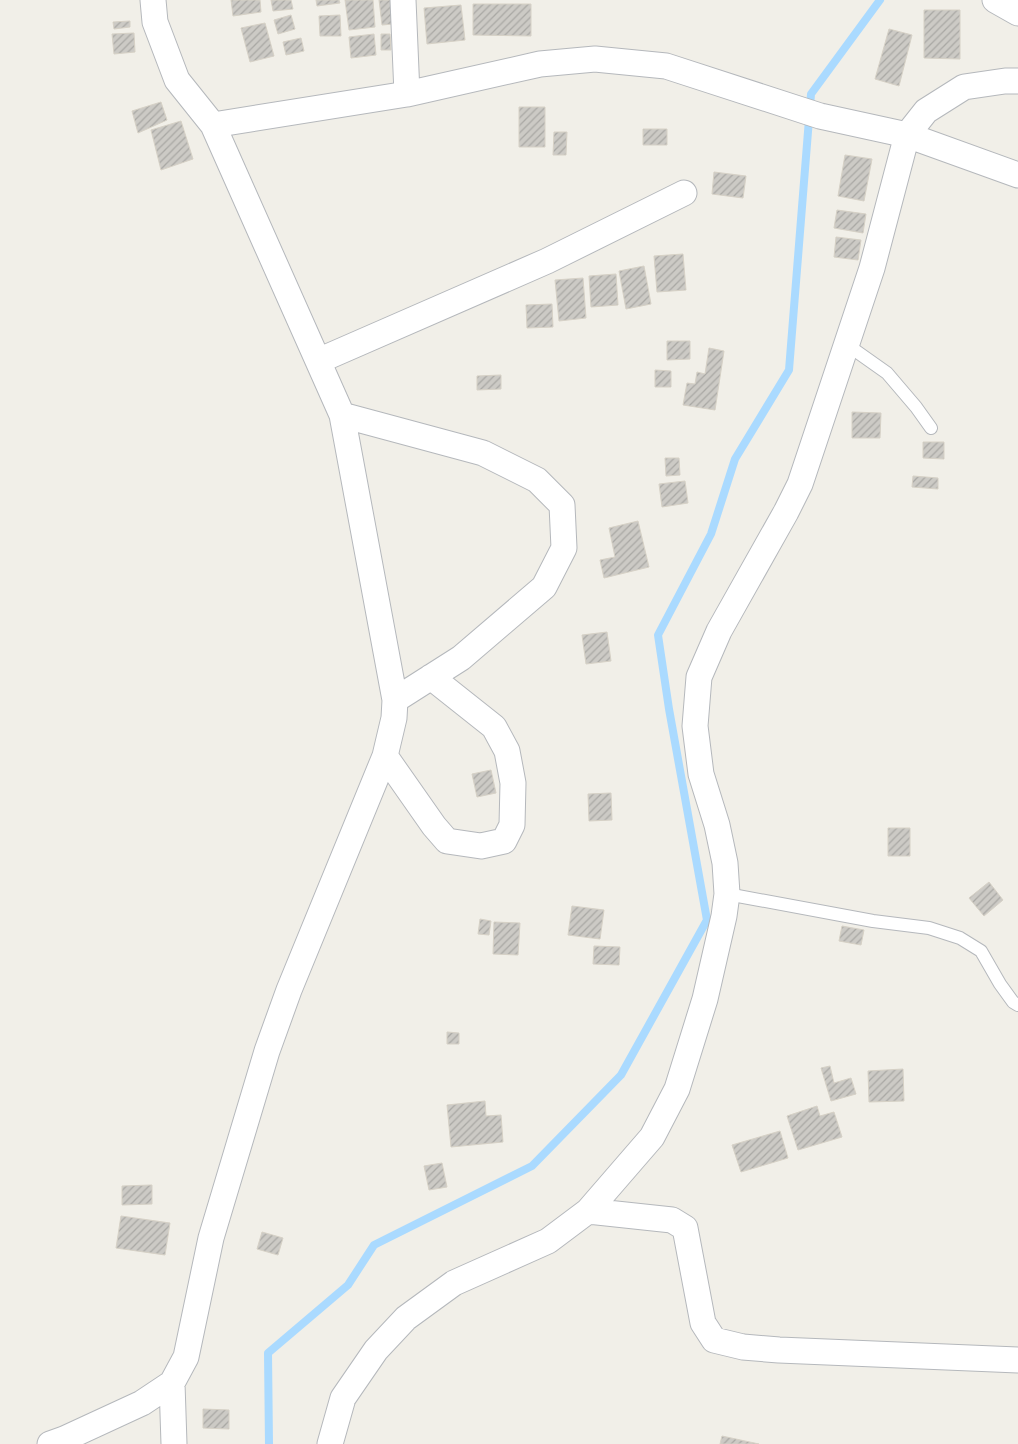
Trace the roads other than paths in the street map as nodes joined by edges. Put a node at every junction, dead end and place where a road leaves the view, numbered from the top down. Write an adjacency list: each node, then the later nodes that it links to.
1 (153, 0): 7 (street)
2 (404, 0): 6 (street)
3 (995, 0): 4 (street)
4 (1018, 13)
5 (1018, 81): 8 (street)
6 (407, 94): 7 (street); 8 (street)
7 (213, 125): 12 (street)
8 (907, 135): 9 (street); 11 (street)
9 (1018, 175)
10 (684, 193): 12 (street)
11 (846, 344): 14 (lane); 18 (street)
12 (318, 361): 13 (street)
13 (342, 415): 15 (street); 16 (street)
14 (931, 428)
15 (431, 676): 16 (street); 17 (street)
16 (395, 700): 17 (street)
17 (385, 756): 22 (street)
18 (727, 894): 19 (lane); 20 (street)
19 (1018, 1005)
20 (588, 1211): 21 (street); 25 (street)
21 (1018, 1360)
22 (172, 1383): 23 (street); 24 (street)
23 (50, 1444)
24 (174, 1444)
25 (330, 1444)

